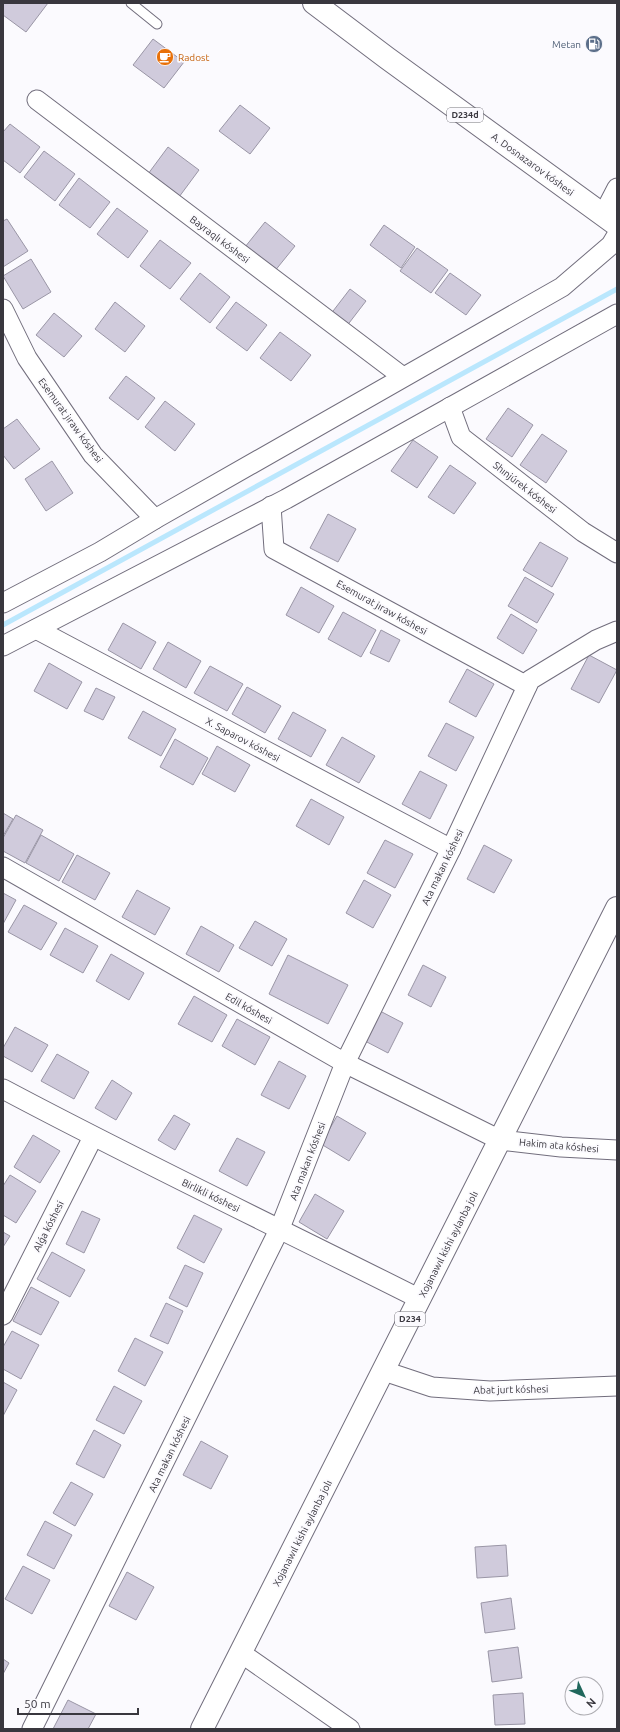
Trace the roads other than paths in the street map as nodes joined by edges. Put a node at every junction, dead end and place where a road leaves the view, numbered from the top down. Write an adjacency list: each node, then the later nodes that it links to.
1 (131, 3): 3 (lane)
2 (314, 3): 6 (main road, A. Dosnazarov kóshesi / D234d)
3 (157, 24)
4 (37, 100): 10 (street, Bayraqlı kóshesi)
5 (617, 188): 6 (street)
6 (610, 220)
7 (617, 235): 10 (street)
8 (3, 309): 13 (street, Esemurat jıraw kóshesi)
9 (617, 314): 11 (street)
10 (404, 377): 13 (street)
11 (450, 407): 12 (street); 14 (street, Shınjúrek kóshesi)
12 (271, 506): 16 (street); 19 (street, Esemurat jıraw kóshesi)
13 (155, 519): 15 (street)
14 (617, 553)
15 (3, 603)
16 (36, 629): 18 (street); 20 (street, X. Saparov kóshesi)
17 (617, 631): 19 (street, Ata makan kóshesi)
18 (3, 646)
19 (527, 686): 20 (street, Ata makan kóshesi)
20 (451, 849): 23 (street, Ata makan kóshesi)
21 (3, 867): 23 (street, Edil kóshesi)
22 (617, 908): 26 (main road, Xojanawıl kishi aylanba jolı / D234)
23 (345, 1063): 26 (street, Edil kóshesi); 28 (street, Ata makan kóshesi)
24 (3, 1089): 25 (street, Birlikli kóshesi)
25 (94, 1138): 28 (street, Birlikli kóshesi); 30 (street, Alǵa kóshesi)
26 (500, 1140): 27 (street, Hakim ata kóshesi); 29 (main road, Xojanawıl kishi aylanba jolı / D234)
27 (617, 1150)
28 (280, 1228): 29 (street, Birlikli kóshesi); 34 (street, Ata makan kóshesi)
29 (420, 1299): 31 (main road, Xojanawıl kishi aylanba jolı / D234)
30 (3, 1314)
31 (384, 1371): 32 (street, Abat jurt kóshesi); 33 (main road, Xojanawıl kishi aylanba jolı / D234)
32 (617, 1386)
33 (241, 1653): 35 (main road, Xojanawıl kishi aylanba jolı / D234); 36 (street)
34 (32, 1729)
35 (202, 1729)
36 (350, 1729)

